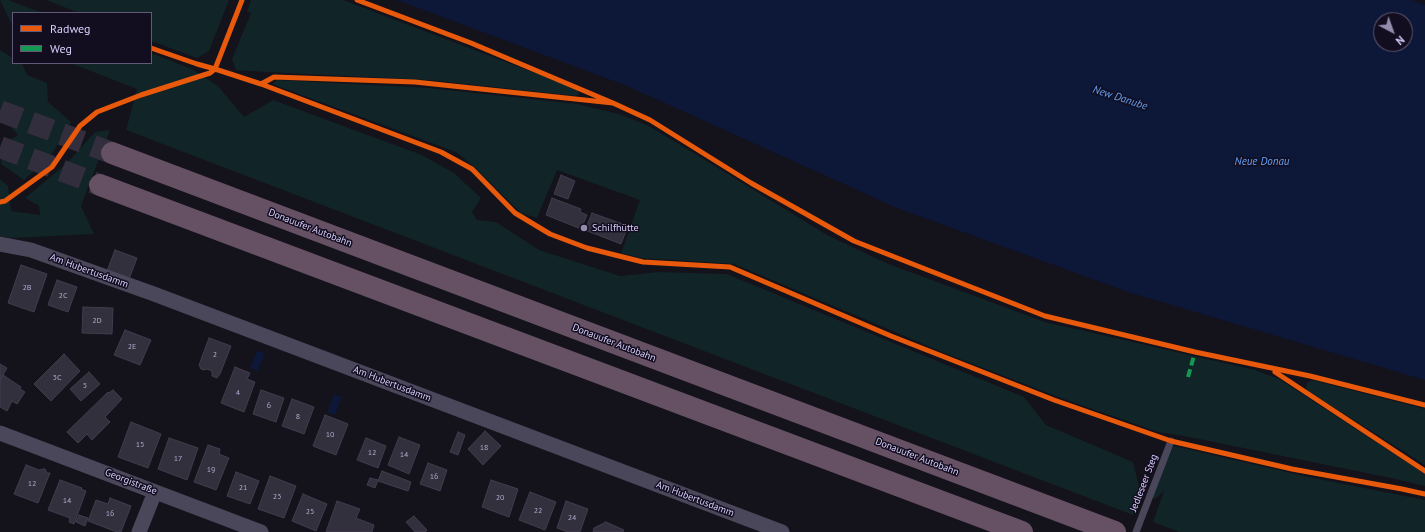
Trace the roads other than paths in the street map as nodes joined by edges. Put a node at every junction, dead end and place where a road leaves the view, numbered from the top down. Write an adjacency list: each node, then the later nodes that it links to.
1 (112, 153): 11 (highway, Donauufer Autobahn)
2 (100, 185): 10 (highway)
3 (0, 244): 9 (street, Am Hubertusdamm)
4 (0, 433): 6 (street, Georgistraße)
5 (1170, 441): 12 (lane, Jedleseer Steg)
6 (155, 492): 7 (street); 8 (street, Georgistraße)
7 (139, 532)
8 (261, 532)
9 (782, 532)
10 (1022, 532)
11 (1115, 532)
12 (1136, 532)

